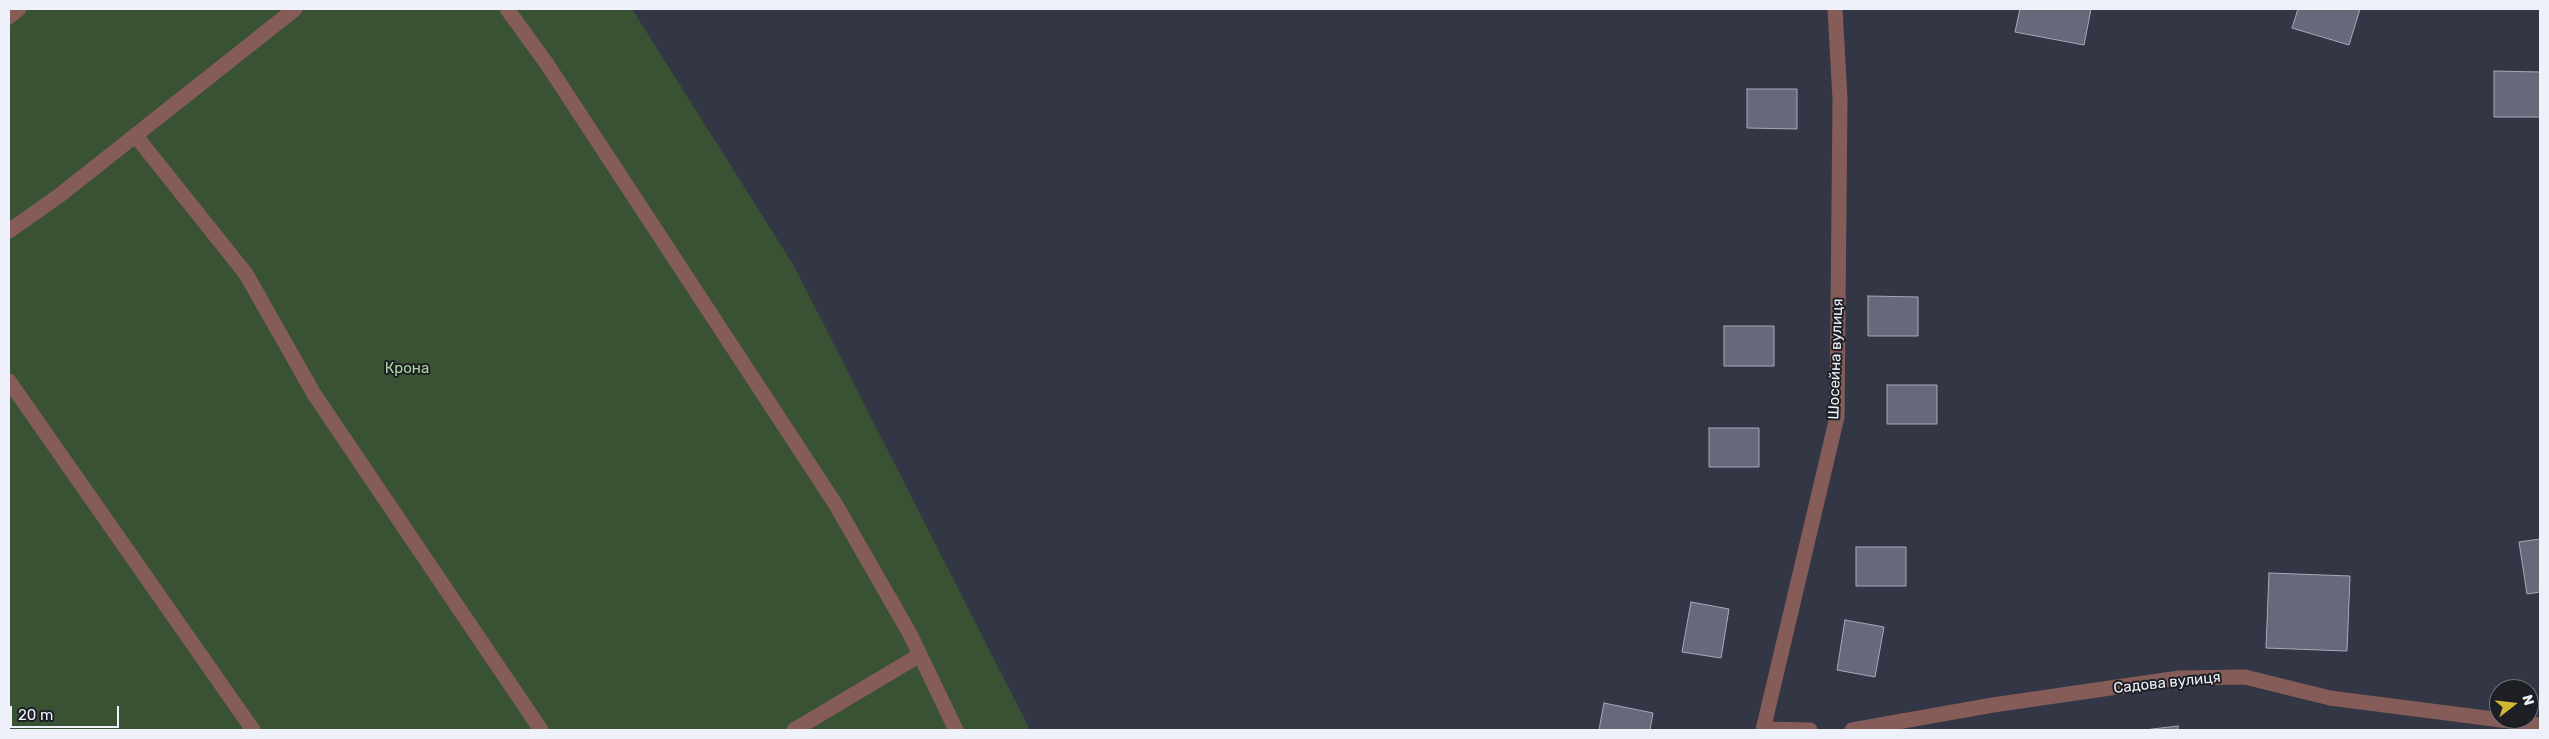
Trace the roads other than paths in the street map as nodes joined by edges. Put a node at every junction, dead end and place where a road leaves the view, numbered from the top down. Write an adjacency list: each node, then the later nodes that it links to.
1 (19, 9): 5 (street)
2 (295, 9): 6 (street)
3 (507, 9): 9 (street)
4 (1835, 9): 15 (street, Шосейна вулиця)
5 (9, 17)
6 (136, 135): 7 (street); 12 (street)
7 (9, 231)
8 (9, 381): 11 (street)
9 (920, 655): 13 (street); 14 (street)
10 (2540, 725): 17 (street, Садова вулиця)
11 (253, 730)
12 (541, 730)
13 (794, 730)
14 (956, 730)
15 (1763, 730): 16 (street)
16 (1810, 730)
17 (1852, 730)

